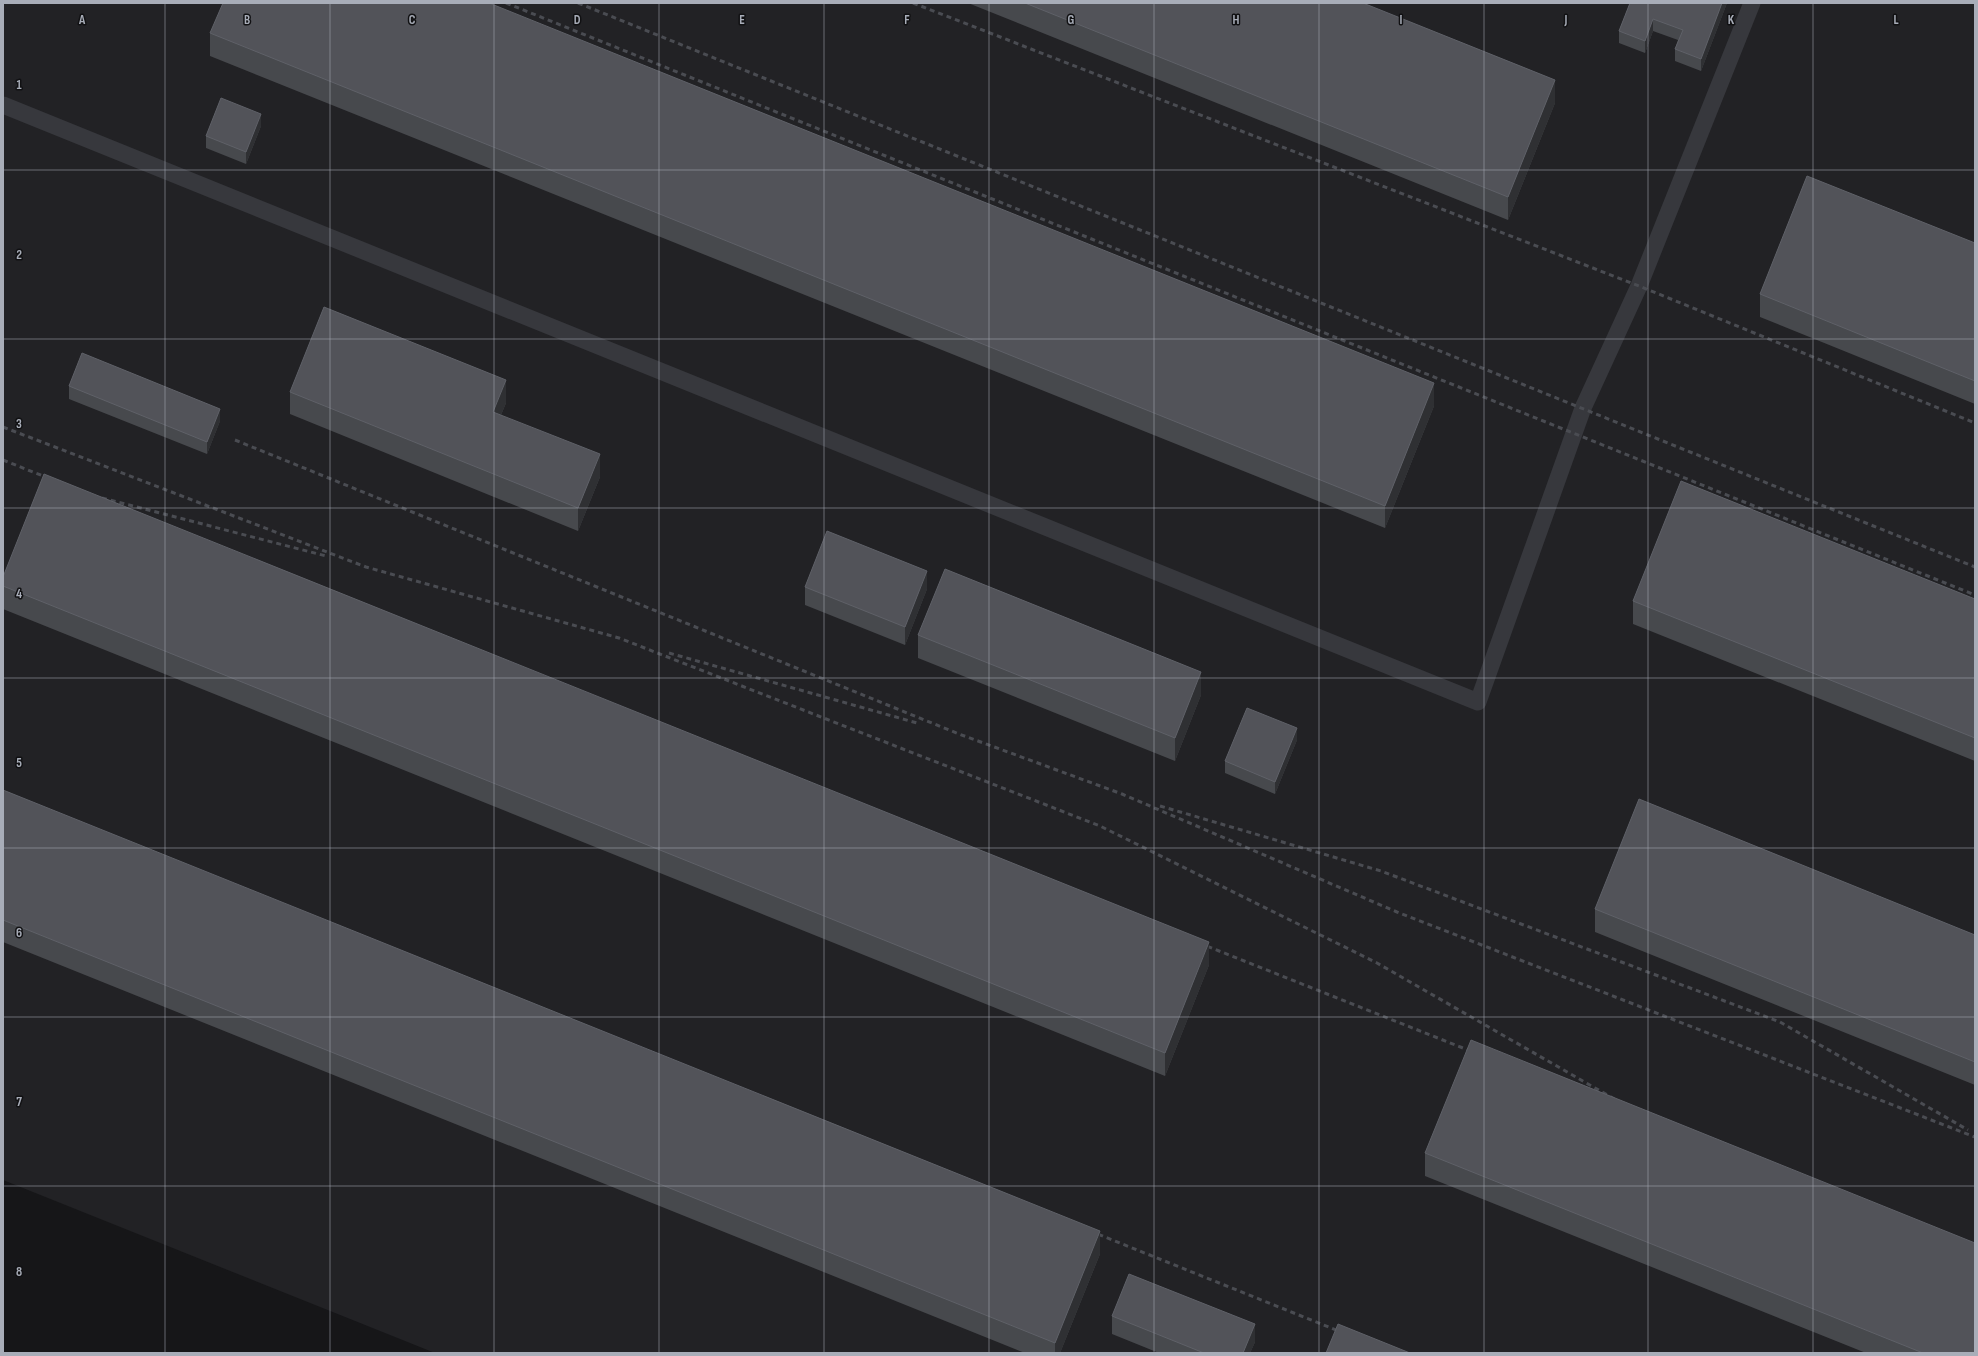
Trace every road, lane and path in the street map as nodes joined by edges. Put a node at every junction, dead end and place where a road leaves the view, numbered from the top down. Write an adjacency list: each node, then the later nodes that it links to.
1 (1752, 3): 2 (lane)
2 (3, 105)

